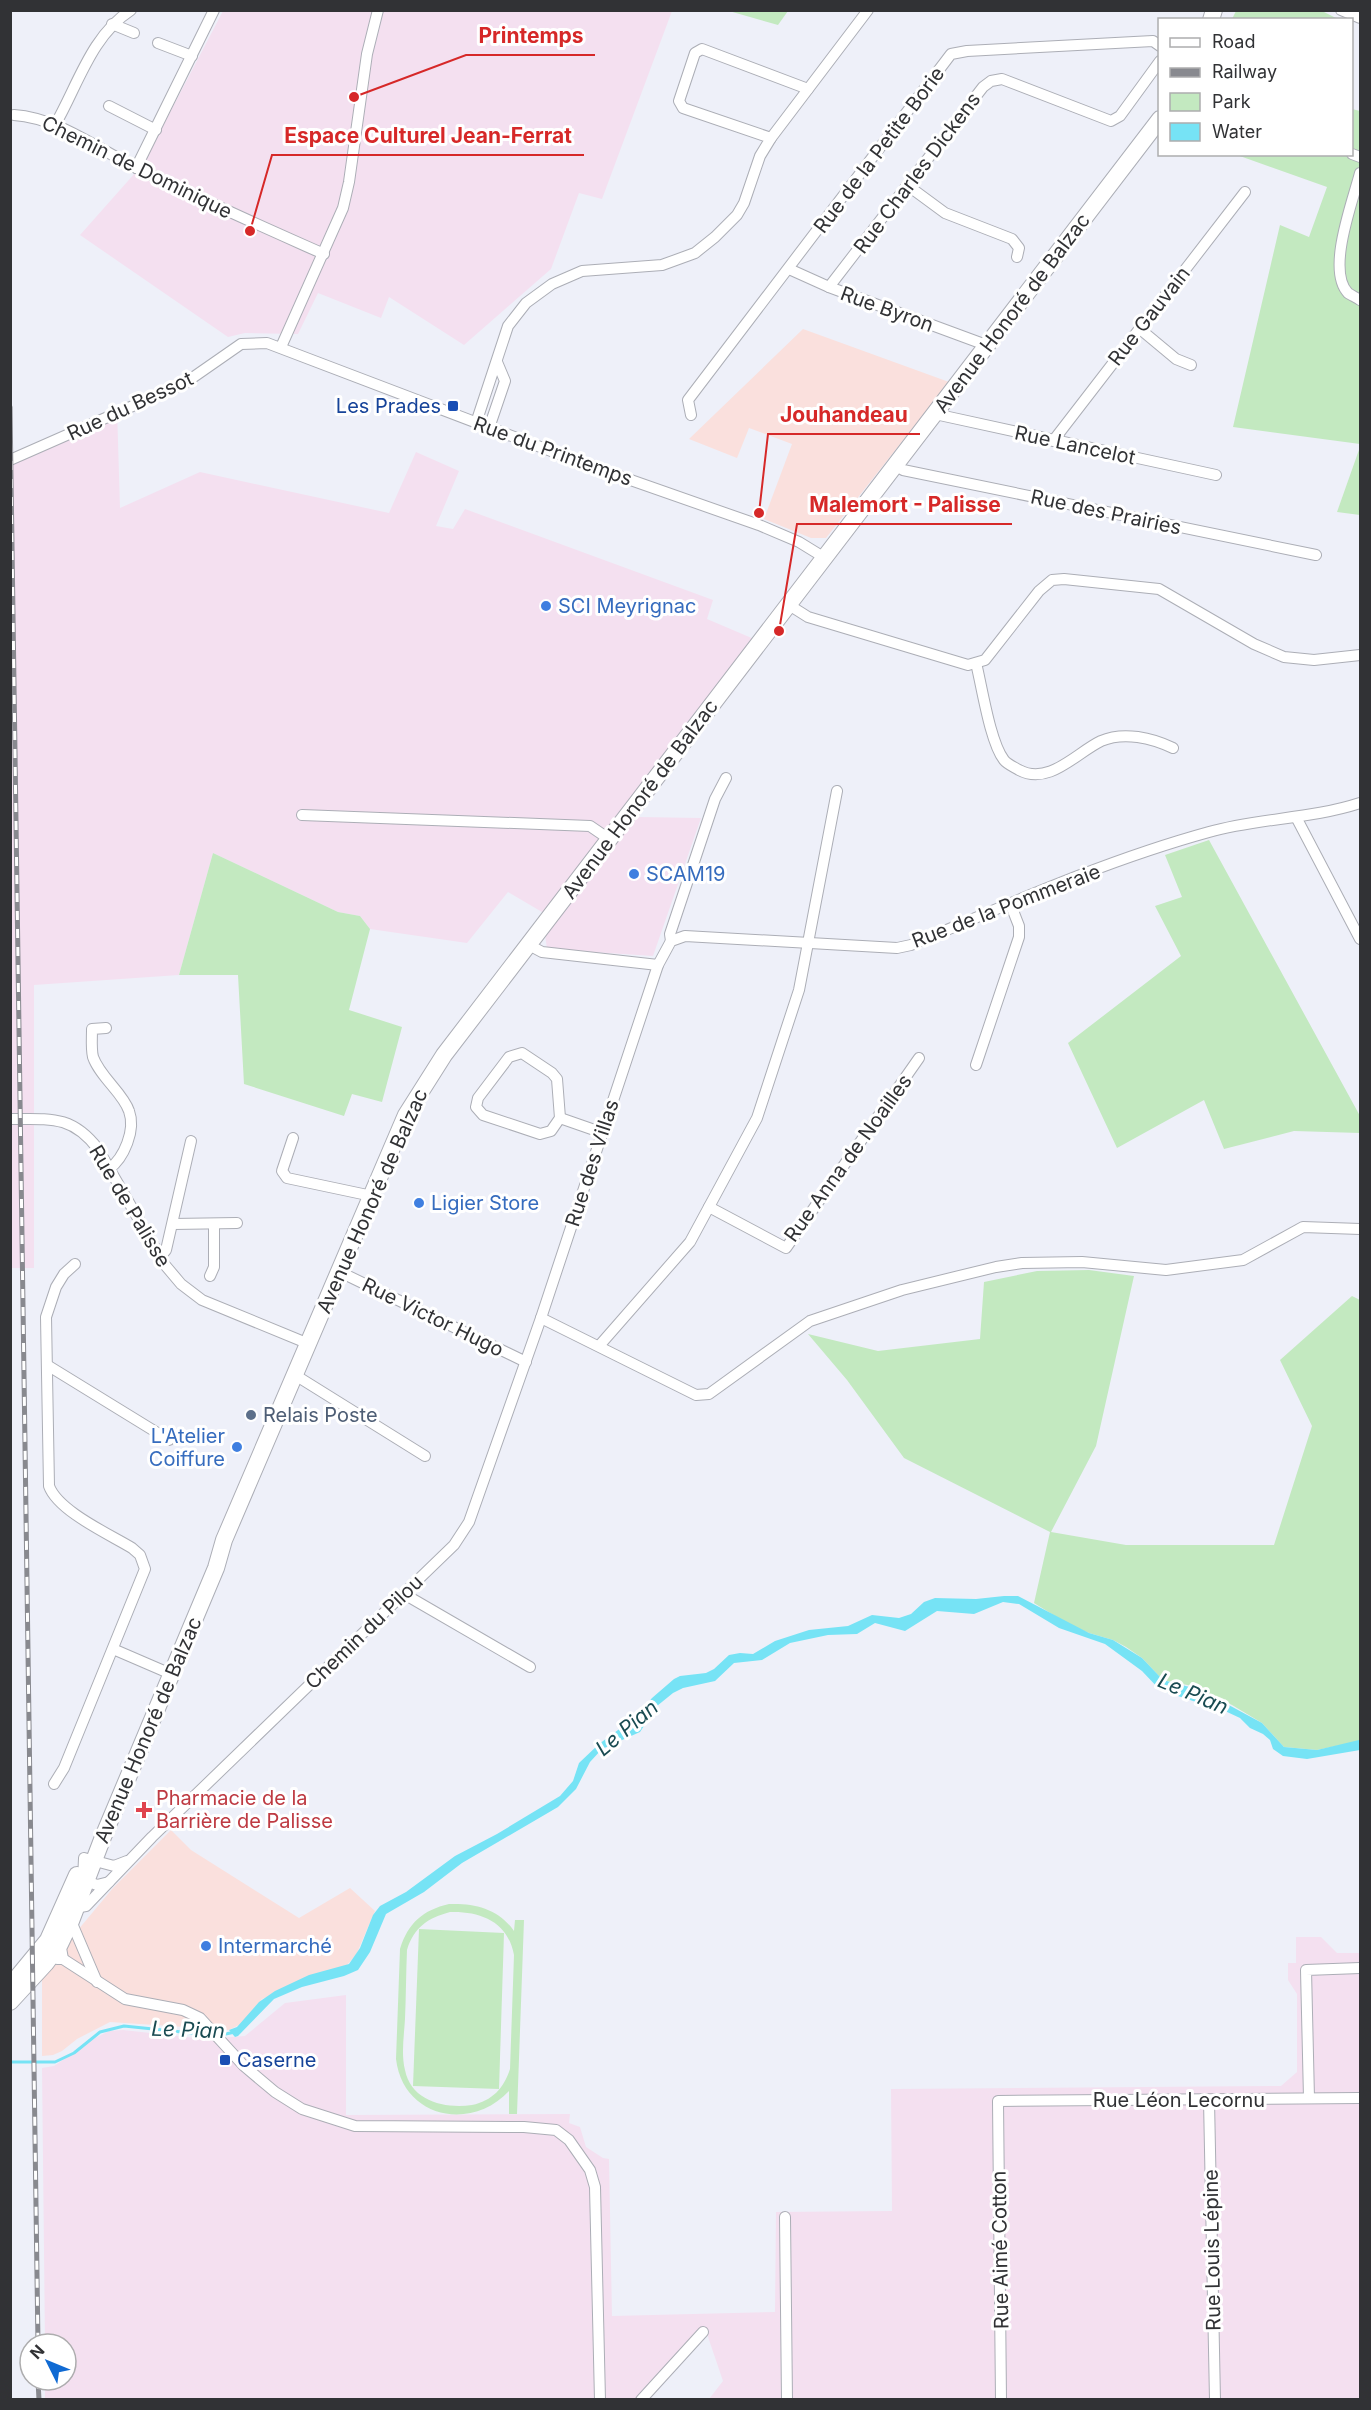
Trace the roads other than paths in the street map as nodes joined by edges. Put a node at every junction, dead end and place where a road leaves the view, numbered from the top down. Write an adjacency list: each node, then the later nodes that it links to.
1 (131, 10): 5 (street)
2 (214, 10): 9 (street)
3 (378, 10): 22 (street)
4 (868, 10): 11 (street)
5 (112, 24): 6 (street); 15 (street)
6 (134, 33)
7 (158, 44): 9 (street)
8 (1158, 45): 24 (street, Rue de la Petite Borie)
9 (192, 56): 16 (street)
10 (1158, 64): 20 (street, Rue Charles Dickens)
11 (808, 89): 17 (street); 17 (street)
12 (109, 106): 16 (street)
13 (14, 115): 15 (street, Chemin de Dominique)
14 (1158, 122): 28 (main road, Avenue Honoré de Balzac)
15 (55, 125): 18 (street, Chemin de Dominique)
16 (156, 130): 18 (street)
17 (771, 138): 30 (street)
18 (136, 168): 22 (street, Chemin de Dominique)
19 (1360, 173): 26 (street)
20 (907, 185): 23 (street); 25 (street, Rue Charles Dickens)
21 (1245, 192): 27 (street, Rue Gauvain)
22 (324, 254): 29 (street)
23 (1017, 256)
24 (789, 268): 25 (street, Rue Byron); 33 (street, Rue de la Petite Borie)
25 (829, 287): 28 (street, Rue Byron)
26 (1360, 300)
27 (1140, 329): 31 (street); 36 (street, Rue Gauvain)
28 (986, 345): 32 (main road, Avenue Honoré de Balzac)
29 (281, 347): 34 (street, Rue du Printemps); 37 (street, Rue du Bessot)
30 (497, 362): 34 (street); 35 (street)
31 (1191, 364)
32 (935, 414): 36 (street, Rue Lancelot); 38 (main road, Avenue Honoré de Balzac)
33 (691, 415)
34 (476, 423): 35 (street, Rue du Printemps)
35 (489, 428): 41 (street, Rue du Printemps)
36 (1053, 441): 39 (street, Rue Lancelot)
37 (10, 460)
38 (896, 466): 40 (street, Rue des Prairies); 41 (main road, Avenue Honoré de Balzac)
39 (1216, 474)
40 (1316, 555)
41 (825, 558): 42 (main road, Avenue Honoré de Balzac)
42 (789, 605): 44 (street); 51 (main road, Avenue Honoré de Balzac)
43 (1360, 655): 44 (street)
44 (976, 663): 45 (street)
45 (1173, 748)
46 (726, 778): 54 (street)
47 (837, 791): 55 (street)
48 (1360, 803): 50 (street, Rue de la Pommeraie)
49 (302, 815): 51 (street)
50 (1296, 816): 52 (street, Rue de la Pommeraie); 53 (street)
51 (609, 839): 56 (main road, Avenue Honoré de Balzac)
52 (1010, 903): 55 (street, Rue de la Pommeraie); 60 (street)
53 (1360, 939)
54 (671, 941): 55 (street, Rue de la Pommeraie); 57 (street)
55 (808, 943): 68 (street)
56 (529, 945): 57 (street); 67 (main road, Avenue Honoré de Balzac)
57 (658, 964): 63 (street, Rue des Villas)
58 (105, 1028): 66 (street)
59 (919, 1058): 68 (street, Rue Anna de Noailles)
60 (976, 1065)
61 (561, 1118): 61 (street); 63 (street)
62 (10, 1119): 66 (street, Rue de Palisse)
63 (603, 1133): 77 (street, Rue des Villas)
64 (293, 1138): 67 (street)
65 (191, 1141): 70 (street)
66 (109, 1169): 73 (street, Rue de Palisse)
67 (372, 1196): 75 (main road, Avenue Honoré de Balzac)
68 (709, 1207): 79 (street)
69 (237, 1223): 71 (street)
70 (173, 1224): 71 (street); 73 (street)
71 (214, 1224): 76 (street)
72 (1360, 1229): 79 (street)
73 (159, 1257): 78 (street, Rue de Palisse)
74 (75, 1264): 81 (street)
75 (340, 1272): 78 (main road, Avenue Honoré de Balzac); 80 (street, Rue Victor Hugo)
76 (210, 1276)
77 (541, 1318): 79 (street); 80 (street, Rue des Villas)
78 (309, 1344): 82 (main road, Avenue Honoré de Balzac)
79 (599, 1346)
80 (526, 1362): 85 (street, Chemin du Pilou)
81 (47, 1365): 83 (street); 86 (street)
82 (295, 1375): 84 (street); 88 (main road, Avenue Honoré de Balzac)
83 (169, 1440)
84 (426, 1456)
85 (404, 1594): 87 (street); 90 (street, Chemin du Pilou)
86 (113, 1649): 88 (street); 89 (street)
87 (530, 1667)
88 (167, 1672): 91 (main road, Avenue Honoré de Balzac)
89 (54, 1784)
90 (133, 1857): 91 (street); 93 (street, Chemin du Pilou)
91 (89, 1860): 92 (main road, Avenue Honoré de Balzac); 94 (main road, Avenue Honoré de Balzac)
92 (86, 1881): 93 (street); 94 (main road, Avenue Honoré de Balzac)
93 (111, 1881): 94 (street, Chemin du Pilou)
94 (67, 1914): 95 (main road); 97 (street); 98 (main road)
95 (61, 1952): 97 (street); 98 (main road)
96 (1360, 1968): 99 (street)
97 (98, 1982): 105 (street)
98 (12, 1992)
99 (1309, 2098): 100 (street, Rue Léon Lecornu); 101 (street, Rue Léon Lecornu)
100 (1360, 2098)
101 (1209, 2100): 102 (street, Rue Léon Lecornu); 109 (street, Rue Louis Lépine)
102 (998, 2101): 108 (street, Rue Aimé Cotton)
103 (785, 2217): 107 (street)
104 (703, 2332): 106 (street)
105 (600, 2400)
106 (641, 2400)
107 (787, 2400)
108 (1001, 2400)
109 (1215, 2400)

